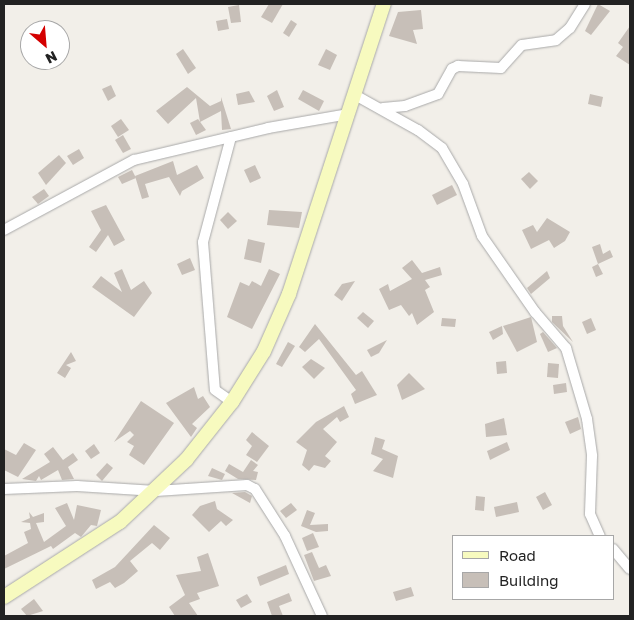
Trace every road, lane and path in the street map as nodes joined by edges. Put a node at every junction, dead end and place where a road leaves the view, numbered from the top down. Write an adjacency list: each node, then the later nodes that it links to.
1 (384, 4): 3 (main road)
2 (585, 4): 4 (street)
3 (355, 95): 4 (street); 5 (main road)
4 (382, 108): 11 (street)
5 (349, 114): 6 (street); 8 (main road)
6 (231, 136): 7 (street); 8 (street)
7 (4, 230)
8 (232, 402): 10 (main road)
9 (4, 489): 10 (street)
10 (156, 490): 14 (main road); 15 (street)
11 (599, 535)
12 (614, 550): 13 (street)
13 (630, 569)
14 (4, 597)
15 (322, 616)

